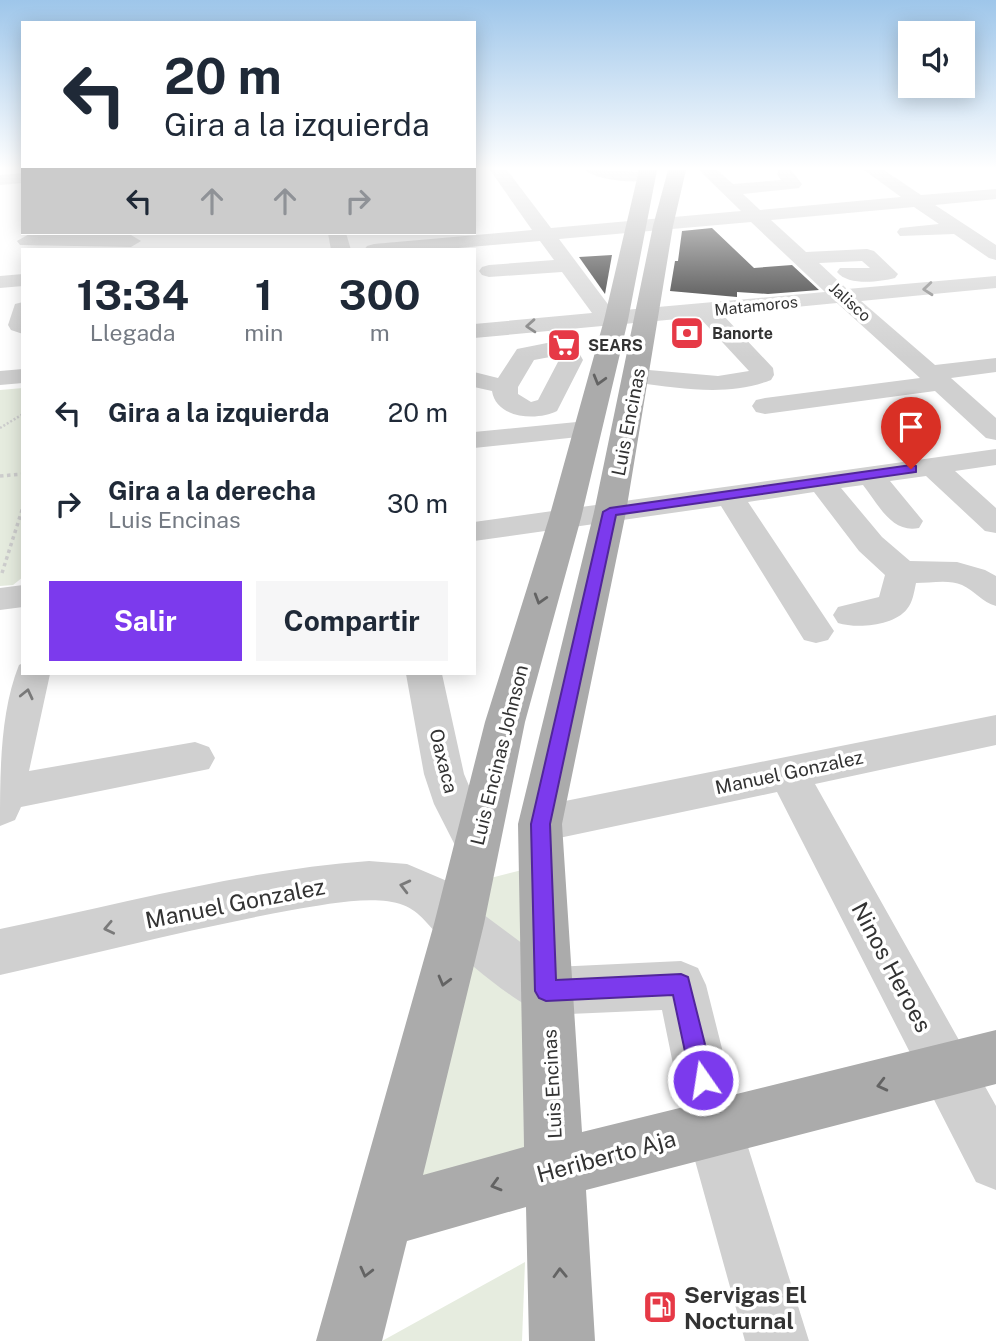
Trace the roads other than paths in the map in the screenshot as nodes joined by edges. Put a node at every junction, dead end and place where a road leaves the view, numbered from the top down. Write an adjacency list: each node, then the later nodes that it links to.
1 (543, 233): 7 (street)
2 (577, 233): 7 (street)
3 (648, 233): 24 (main road, Luis Encinas)
4 (740, 233): 8 (street)
5 (773, 233): 13 (street, Jalisco)
6 (965, 233): 14 (street)
7 (545, 235): 11 (street); 15 (street)
8 (746, 239)
9 (84, 240): 10 (street)
10 (131, 241)
11 (397, 248)
12 (764, 253): 13 (street)
13 (797, 254): 17 (street); 21 (street, Jalisco)
14 (996, 254)
15 (567, 265): 16 (street); 24 (street)
16 (489, 271)
17 (930, 271)
18 (21, 280): 19 (street)
19 (0, 282)
20 (996, 282): 21 (street, Matamoros, one-way to 21)
21 (844, 297): 23 (street, Matamoros); 30 (street, Jalisco)
22 (534, 309): 24 (street)
23 (706, 311): 24 (street, Matamoros); 28 (street)
24 (617, 312): 25 (street, Matamoros, one-way to 25); 28 (main road, Luis Encinas); 34 (main road, Luis Encinas Johnson, one-way to 34)
25 (476, 331)
26 (996, 365): 30 (street)
27 (21, 376): 29 (street)
28 (637, 376): 42 (main road, Luis Encinas)
29 (0, 378)
30 (936, 378): 33 (street); 35 (street, Jalisco)
31 (476, 380): 32 (street)
32 (505, 387)
33 (765, 406)
34 (587, 429): 36 (street); 43 (main road, Luis Encinas Johnson)
35 (996, 432)
36 (476, 440)
37 (991, 464): 38 (street)
38 (932, 466): 39 (street); 45 (street)
39 (870, 475): 40 (street); 44 (street)
40 (821, 482): 41 (street); 47 (street)
41 (729, 495): 42 (street); 52 (lane)
42 (610, 512): 43 (street); 60 (main road, Luis Encinas)
43 (565, 518): 46 (street); 61 (main road, Luis Encinas Johnson, one-way to 61)
44 (908, 521)
45 (996, 524)
46 (476, 532)
47 (902, 571): 48 (street); 51 (street)
48 (996, 595)
49 (21, 596): 50 (street)
50 (0, 598)
51 (850, 615)
52 (816, 631)
53 (32, 675): 56 (street, one-way to 53)
54 (424, 675): 61 (street, Oaxaca)
55 (996, 730): 58 (street, Manuel Gonzalez)
56 (9, 733): 59 (street)
57 (195, 758): 59 (street)
58 (788, 773): 60 (street, Manuel Gonzalez); 65 (street, Ninos Heroes)
59 (2, 800)
60 (540, 824): 64 (main road, Luis Encinas)
61 (476, 844): 62 (main road, Luis Encinas Johnson)
62 (459, 924): 63 (street, Manuel Gonzalez, one-way to 63); 64 (street, Manuel Gonzalez); 69 (main road, Luis Encinas Johnson, one-way to 69)
63 (0, 952)
64 (546, 991): 66 (street); 68 (main road, Luis Encinas)
65 (971, 1063): 66 (main road, Heriberto Aja, one-way to 66); 67 (street, Ninos Heroes)
66 (714, 1128): 68 (main road, Heriberto Aja); 72 (street)
67 (996, 1162)
68 (556, 1168): 69 (main road, Heriberto Aja, one-way to 69); 71 (main road, Luis Encinas, one-way to 68)
69 (380, 1218): 70 (main road, Luis Encinas Johnson, one-way to 70)
70 (349, 1341)
71 (562, 1341)
72 (777, 1341)

